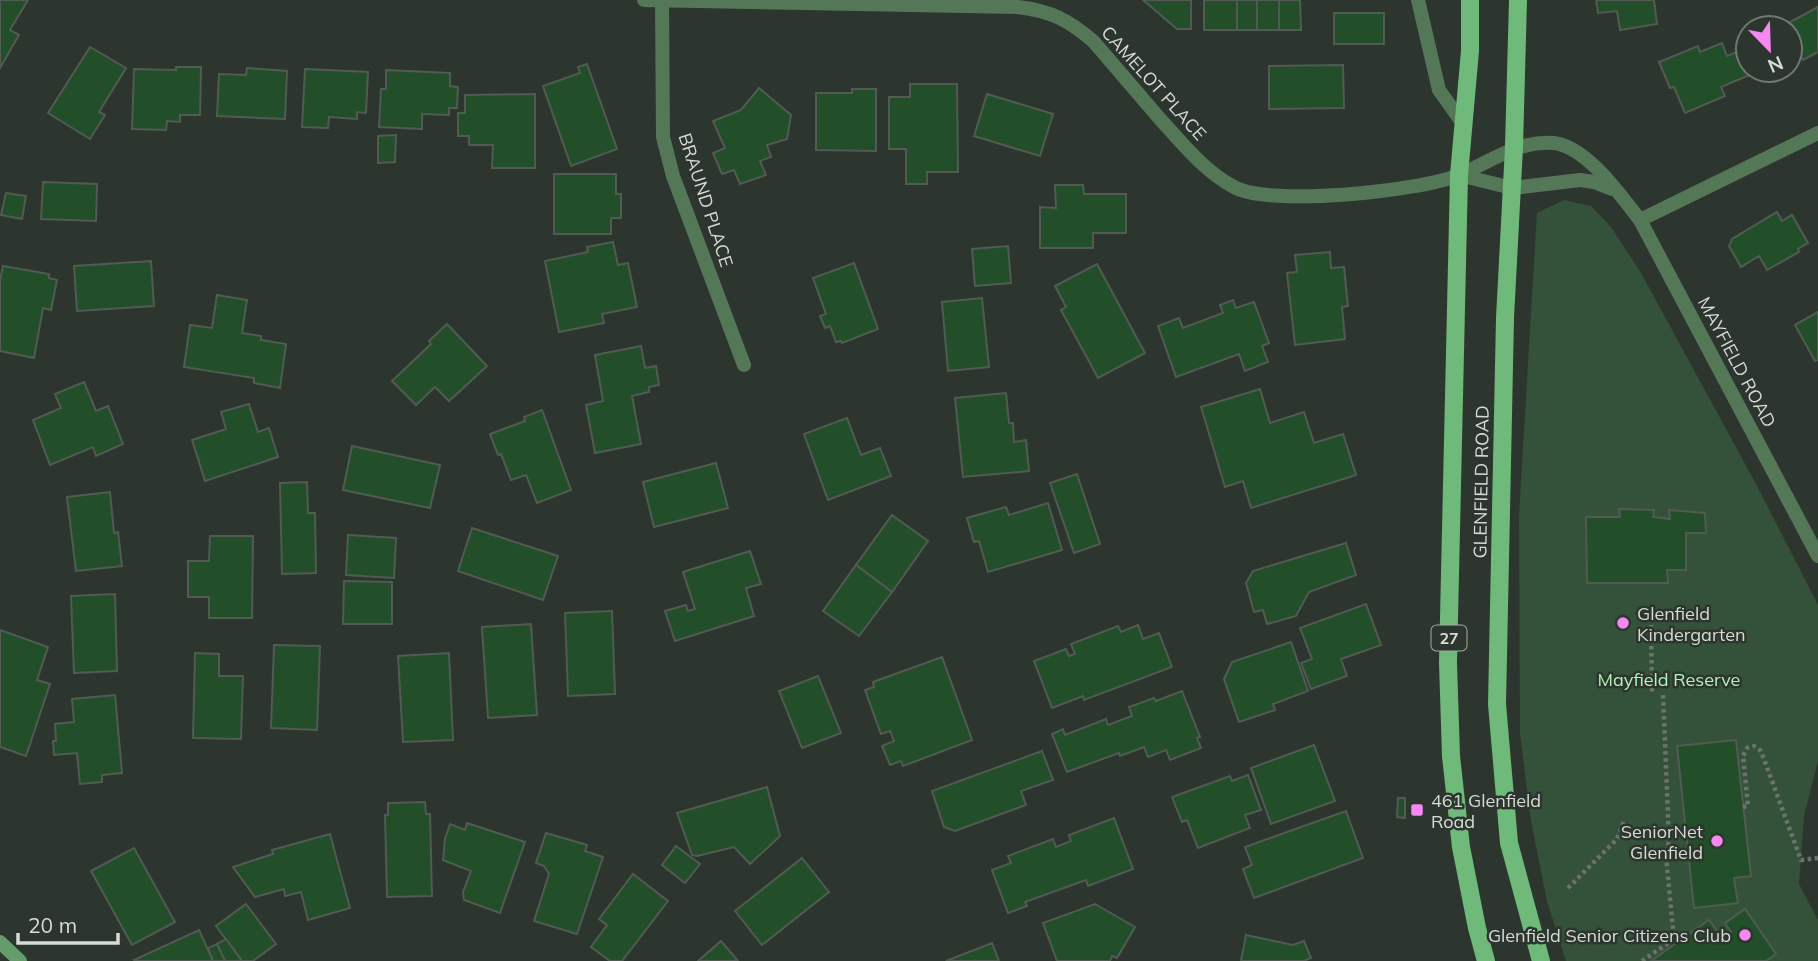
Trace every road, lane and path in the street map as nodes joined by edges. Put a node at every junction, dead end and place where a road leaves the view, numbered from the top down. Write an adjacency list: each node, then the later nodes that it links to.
1 (644, 0): 2 (street, CAMELOT PLACE)
2 (662, 0): 9 (street, CAMELOT PLACE); 13 (street, BRAUND PLACE)
3 (1418, 0): 6 (street)
4 (1470, 0): 6 (main road, GLENFIELD ROAD / 27)
5 (1518, 0): 8 (main road, GLENFIELD ROAD)
6 (1464, 125): 9 (main road, GLENFIELD ROAD / 27)
7 (1818, 133): 12 (street)
8 (1514, 147): 9 (street, CAMELOT PLACE); 10 (main road, GLENFIELD ROAD); 11 (street, MAYFIELD ROAD)
9 (1459, 175): 10 (street); 24 (main road, GLENFIELD ROAD / 27)
10 (1512, 188): 11 (street); 25 (main road, GLENFIELD ROAD)
11 (1617, 191): 12 (street, MAYFIELD ROAD)
12 (1640, 220): 14 (street, MAYFIELD ROAD)
13 (744, 365)
14 (1818, 556)
15 (1651, 625): 17 (path)
16 (1663, 693): 26 (path)
17 (1652, 694)
18 (1743, 807): 20 (path)
19 (1624, 821): 21 (path)
20 (1818, 858)
21 (1568, 888)
22 (0, 942): 23 (main road)
23 (20, 961)
24 (1486, 961)
25 (1541, 961)
26 (1642, 961)

